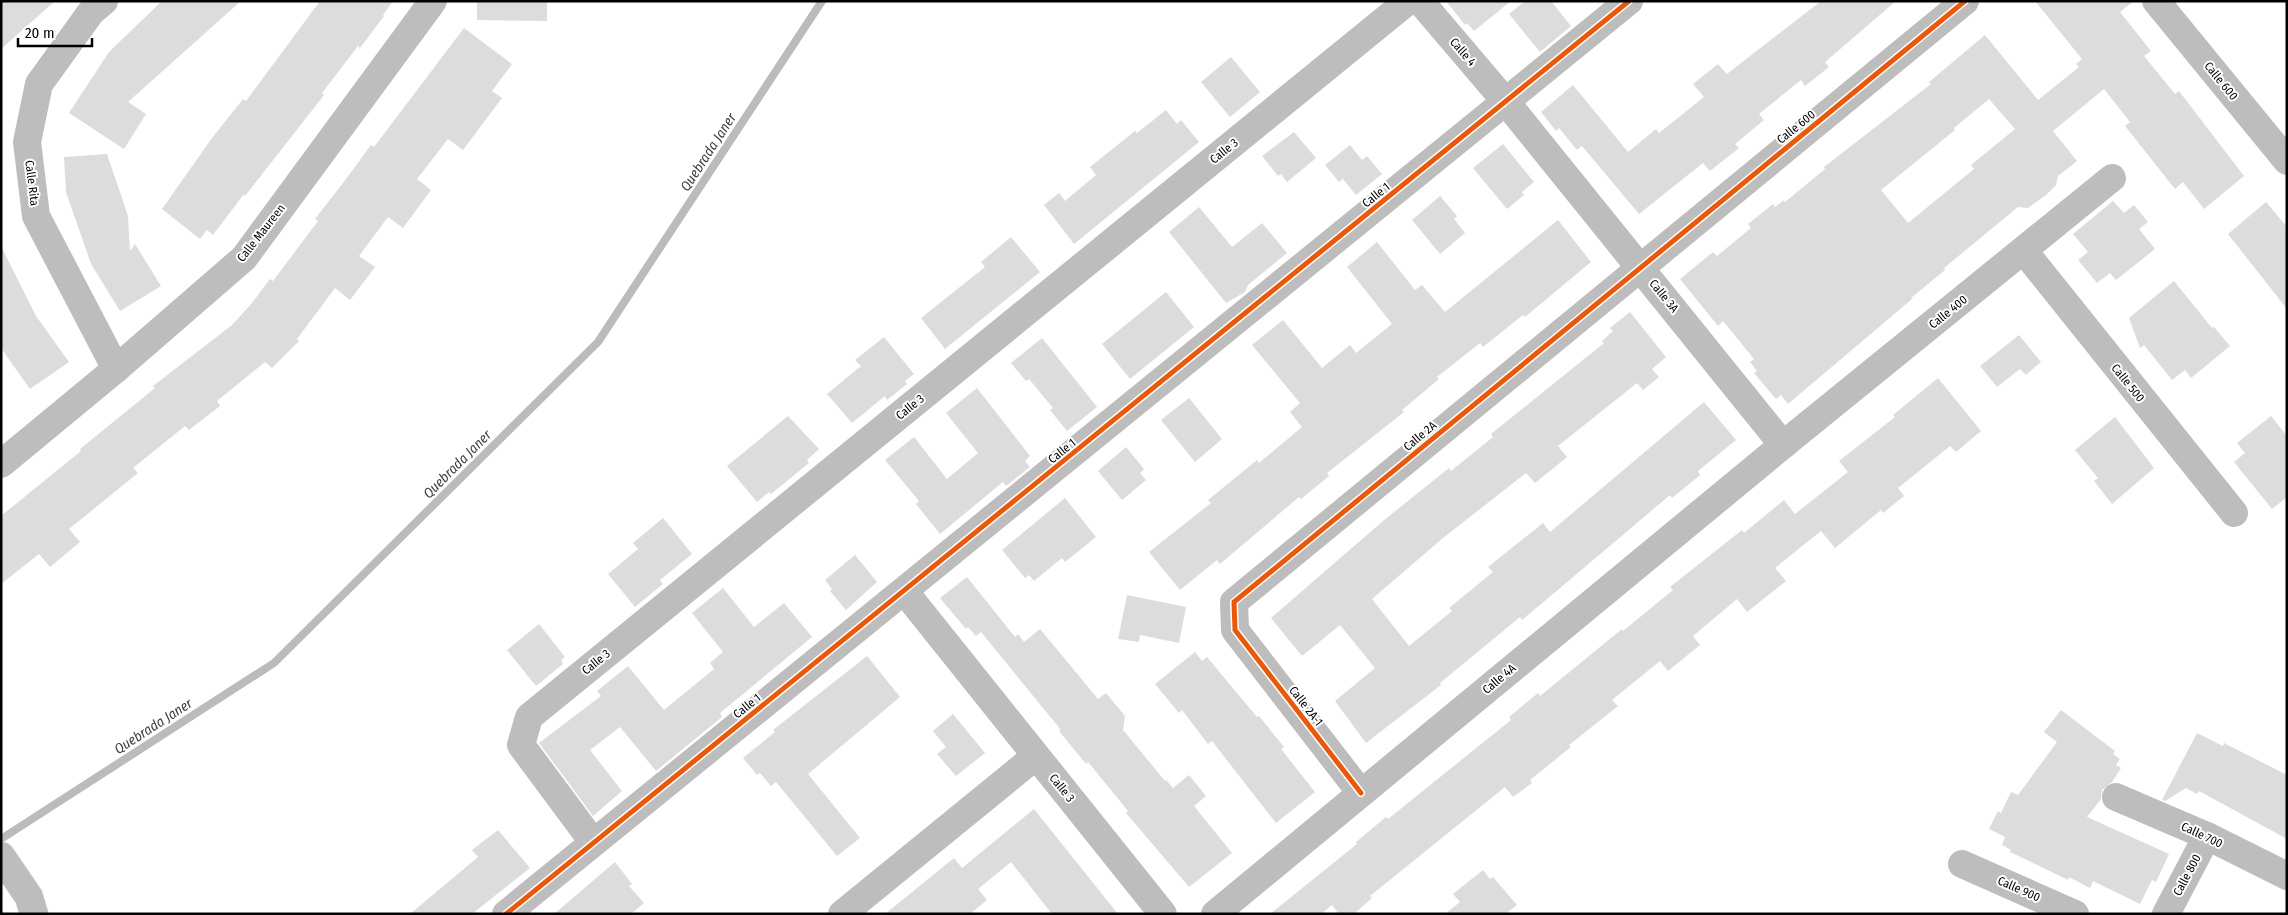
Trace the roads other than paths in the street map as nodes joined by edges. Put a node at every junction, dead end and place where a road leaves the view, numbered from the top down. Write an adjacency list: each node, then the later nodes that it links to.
1 (104, 1): 13 (street, Calle Rita)
2 (433, 1): 13 (street, Calle Maureen)
3 (1408, 1): 23 (street, Calle 3)
4 (1420, 1): 8 (street, Calle 4)
5 (1629, 1): 8 (street, Calle 1)
6 (1965, 1): 12 (street, Calle 600)
7 (2156, 1): 9 (street, Calle 600)
8 (1506, 102): 12 (street, Calle 3A); 17 (street, Calle 1)
9 (2287, 161)
10 (2112, 178): 11 (street, Calle 400)
11 (2024, 251): 14 (street, Calle 400); 16 (street, Calle 500)
12 (1640, 267): 14 (street, Calle 3A); 18 (street, Calle 2A)
13 (116, 369): 15 (street, Calle Maureen)
14 (1783, 445): 20 (street, Calle 4A)
15 (1, 464)
16 (2234, 513)
17 (905, 592): 19 (street, Calle 3); 23 (street, Calle 1)
18 (1235, 630): 20 (street, Calle 2A-1)
19 (1036, 756): 28 (street); 30 (street, Calle 3)
20 (1361, 793): 31 (street, Calle 4A)
21 (2116, 797): 22 (street, Calle 700)
22 (2207, 836): 26 (street, Calle 700); 33 (street, Calle 800)
23 (593, 842): 29 (street, Calle 1)
24 (1, 856): 27 (street)
25 (1962, 864): 32 (street, Calle 900)
26 (2287, 876)
27 (32, 905)
28 (854, 910)
29 (506, 914)
30 (1163, 914)
31 (1215, 914)
32 (2075, 914)
33 (2166, 914)

